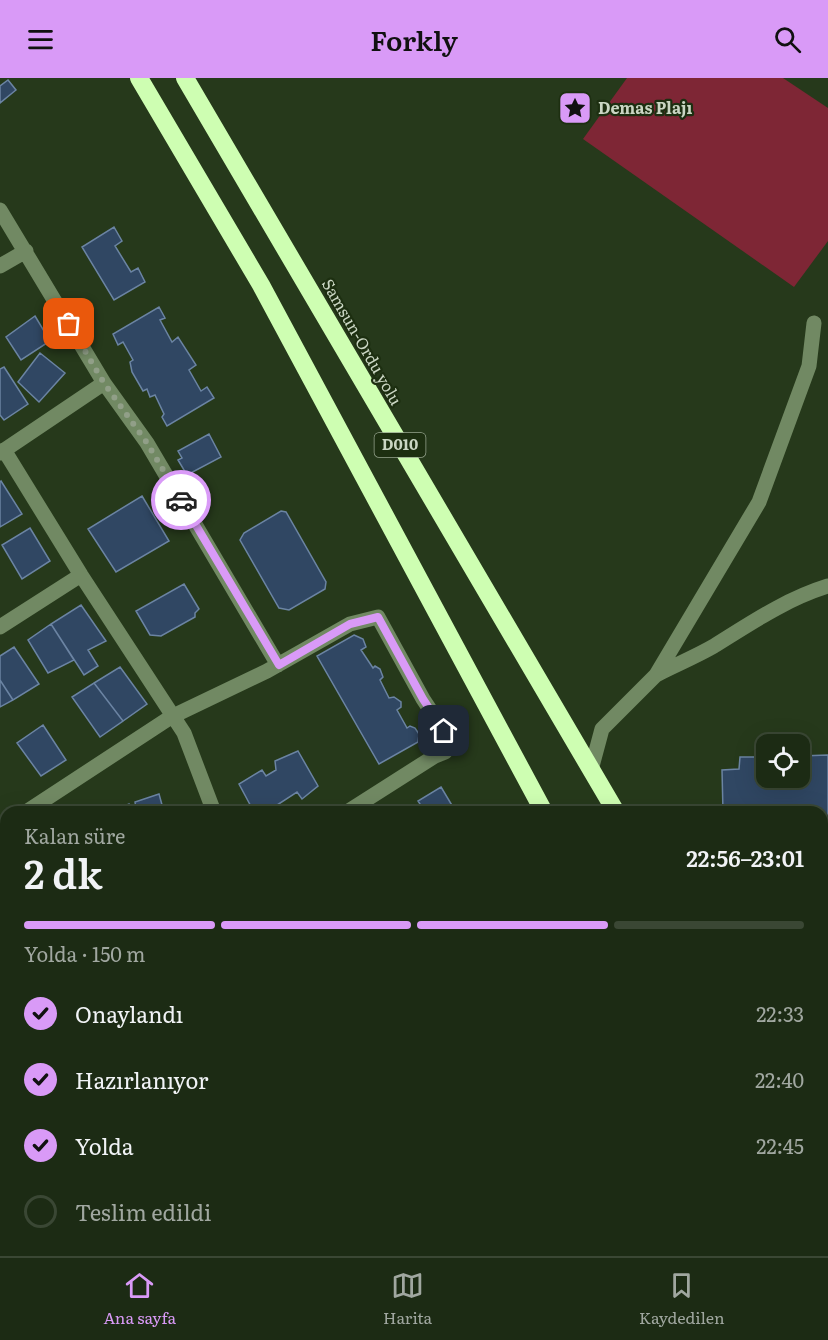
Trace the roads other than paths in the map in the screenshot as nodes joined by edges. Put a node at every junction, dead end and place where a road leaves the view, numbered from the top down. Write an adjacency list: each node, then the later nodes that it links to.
1 (139, 78): 19 (highway, D010)
2 (185, 78): 15 (highway, Samsun-Ordu yolu / D010)
3 (0, 210): 4 (street)
4 (26, 251): 5 (street); 7 (street)
5 (0, 266)
6 (814, 323): 13 (street)
7 (104, 383): 8 (street); 12 (street)
8 (2, 451): 9 (street)
9 (81, 575): 11 (street); 14 (street)
10 (828, 586): 13 (street)
11 (0, 627)
12 (279, 665): 14 (street); 18 (street)
13 (656, 675): 15 (street)
14 (171, 717): 16 (street); 17 (street)
15 (591, 770): 20 (highway, Samsun-Ordu yolu / D010)
16 (35, 806)
17 (212, 806)
18 (356, 806)
19 (541, 806)
20 (612, 806)

